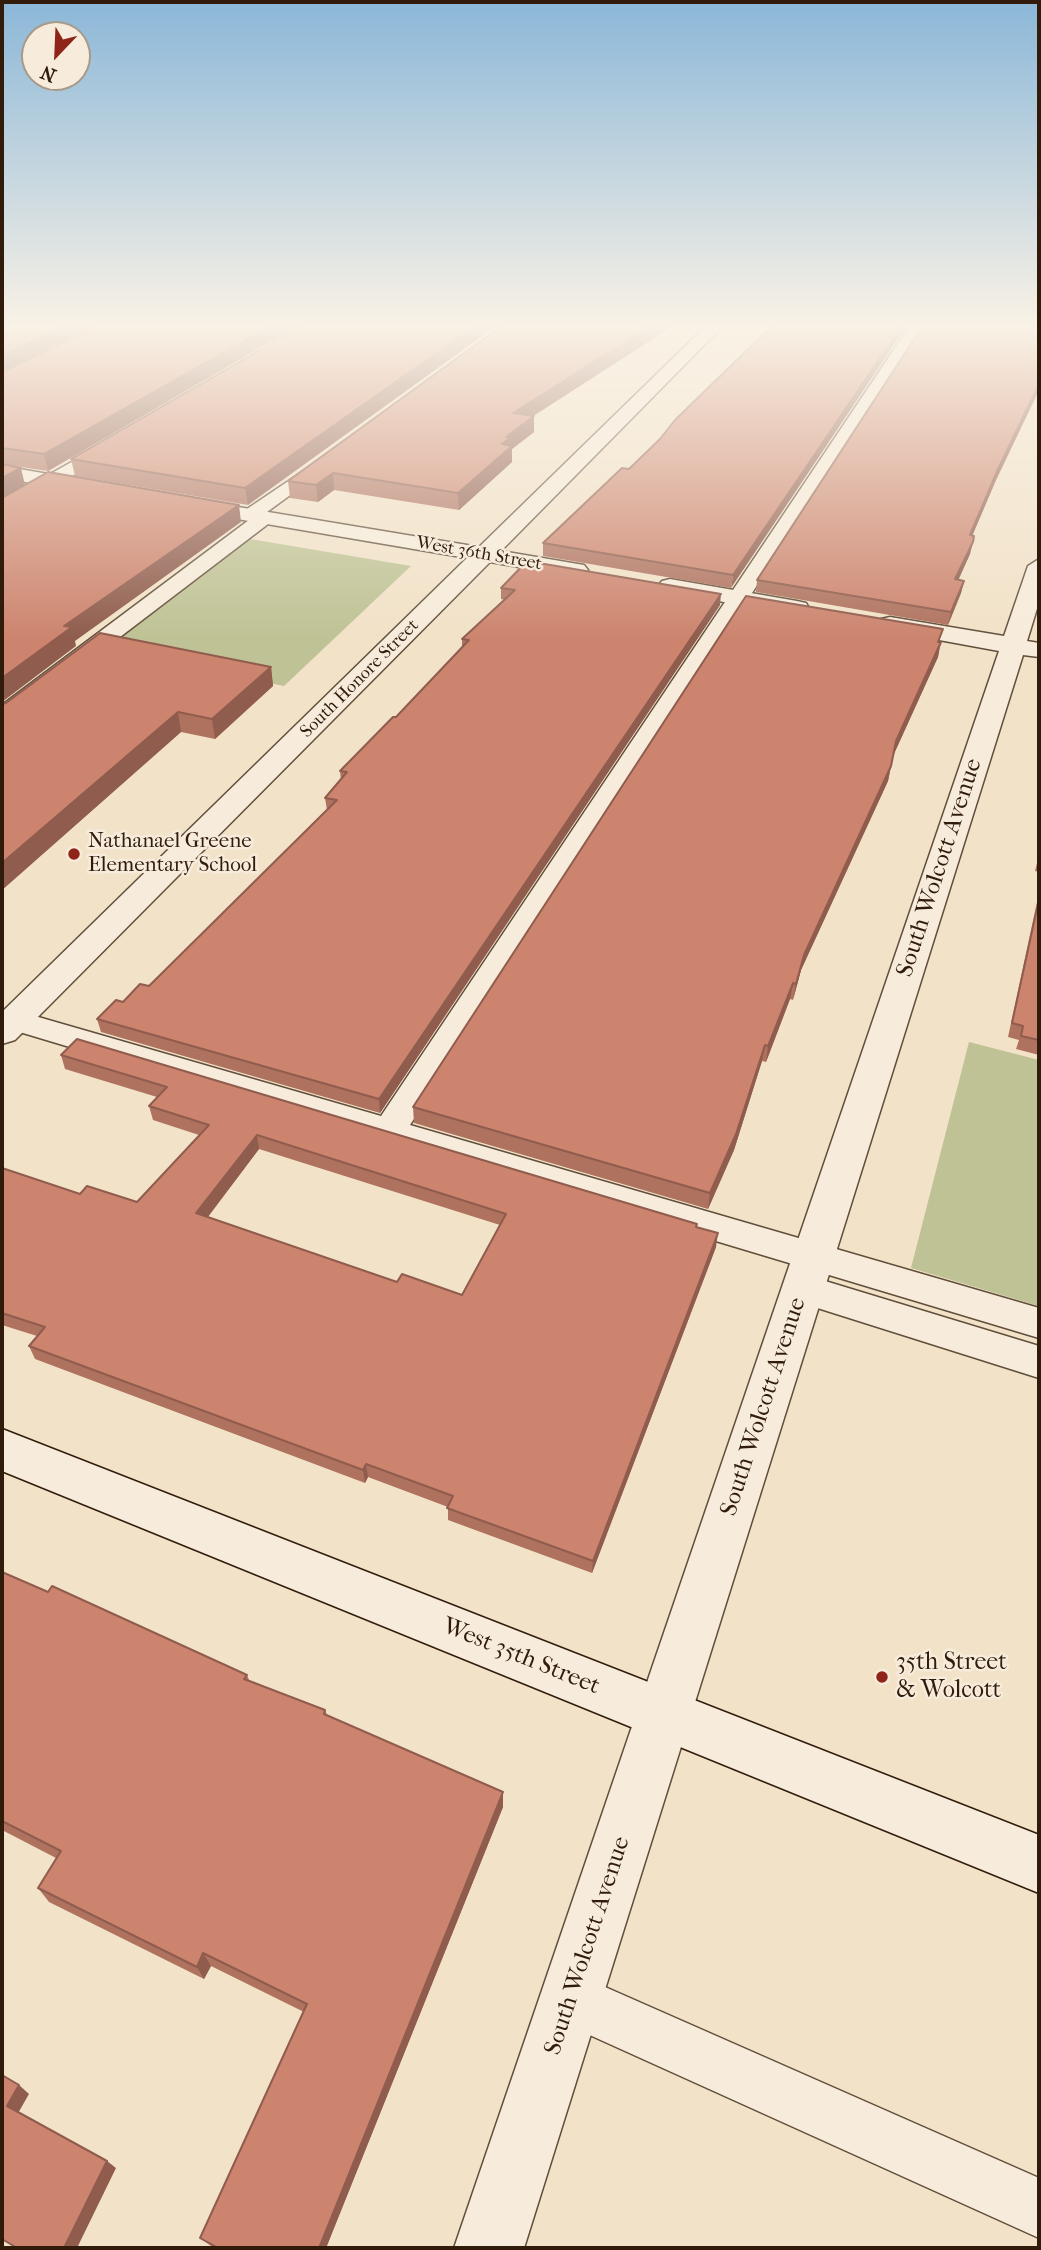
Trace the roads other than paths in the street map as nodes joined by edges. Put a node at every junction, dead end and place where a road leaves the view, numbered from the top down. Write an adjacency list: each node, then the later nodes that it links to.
1 (611, 429): 11 (street, South Honore Street)
2 (849, 429): 15 (lane)
3 (133, 433): 6 (street)
4 (338, 452): 10 (lane)
5 (2, 472): 6 (street)
6 (51, 481): 7 (street); 9 (street)
7 (116, 492)
8 (170, 501): 10 (street, West 36th Street)
9 (2, 510)
10 (258, 516): 11 (street, West 36th Street); 19 (lane)
11 (485, 555): 13 (street, West 36th Street); 20 (street, South Honore Street)
12 (1039, 566): 18 (street, South Wolcott Avenue)
13 (599, 575)
14 (654, 584): 15 (street)
15 (737, 598): 16 (street); 21 (lane)
16 (820, 612)
17 (861, 619): 18 (street)
18 (1027, 648): 22 (street, South Wolcott Avenue)
19 (2, 716)
20 (8, 1026): 21 (lane)
21 (389, 1131): 22 (lane)
22 (807, 1273): 23 (lane); 24 (lane); 26 (street, South Wolcott Avenue)
23 (1039, 1323)
24 (1039, 1362)
25 (2, 1450): 26 (street, West 35th Street)
26 (664, 1714): 27 (street, West 35th Street); 28 (street, South Wolcott Avenue)
27 (1039, 1864)
28 (571, 1999): 29 (lane); 30 (street, South Wolcott Avenue)
29 (1039, 2208)
30 (489, 2248)

